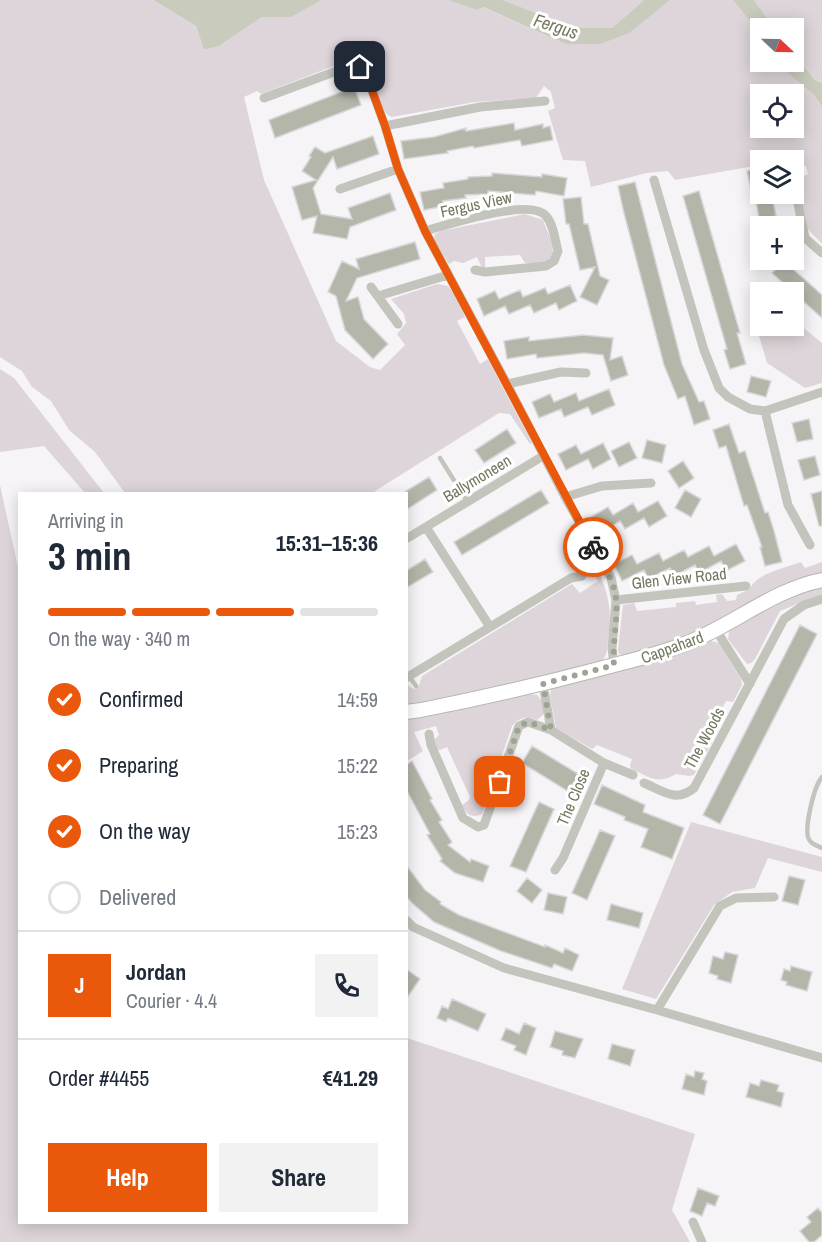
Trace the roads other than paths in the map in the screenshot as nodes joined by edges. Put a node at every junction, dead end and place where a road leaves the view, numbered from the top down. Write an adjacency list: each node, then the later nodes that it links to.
1 (264, 98): 3 (street)
2 (545, 101): 3 (street)
3 (385, 126): 4 (street)
4 (398, 169): 6 (street); 8 (street)
5 (654, 180): 18 (street)
6 (340, 189)
7 (798, 204): 9 (street)
8 (425, 231): 10 (street, Fergus View); 11 (street)
9 (822, 253)
10 (475, 270)
11 (448, 275): 13 (street); 16 (street)
12 (371, 287): 13 (street)
13 (378, 296): 14 (street)
14 (398, 324)
15 (586, 374): 16 (street)
16 (507, 384): 19 (street)
17 (822, 392): 18 (street)
18 (765, 411): 26 (street)
19 (543, 456): 22 (street); 23 (street, Ballymoneen)
20 (440, 458): 23 (lane)
21 (651, 483): 22 (street)
22 (565, 497): 31 (street)
23 (467, 501): 24 (street, Ballymoneen)
24 (426, 527): 25 (street, Ballymoneen); 32 (street)
25 (408, 538)
26 (810, 545)
27 (582, 576): 32 (street)
28 (822, 580): 33 (main road, Cappahard)
29 (746, 586): 31 (street, Glen View Road)
30 (822, 599): 37 (street, The Woods)
31 (616, 600): 34 (street)
32 (490, 627): 35 (street)
33 (716, 630): 34 (main road, Cappahard); 37 (street)
34 (614, 665): 36 (main road, Cappahard)
35 (408, 677): 38 (lane)
36 (543, 684): 39 (main road, Cappahard); 40 (street)
37 (750, 684): 45 (street, The Woods)
38 (416, 686)
39 (408, 712)
40 (551, 730): 41 (street); 42 (street)
41 (429, 734)
42 (604, 763): 43 (street, The Close); 47 (street, The Close)
43 (633, 775)
44 (822, 777): 46 (lane)
45 (644, 783)
46 (822, 848)
47 (555, 870)
48 (774, 897): 50 (street)
49 (408, 922): 50 (street)
50 (657, 1010): 51 (street)
51 (822, 1058)
52 (693, 1222): 53 (street)
53 (702, 1242)

